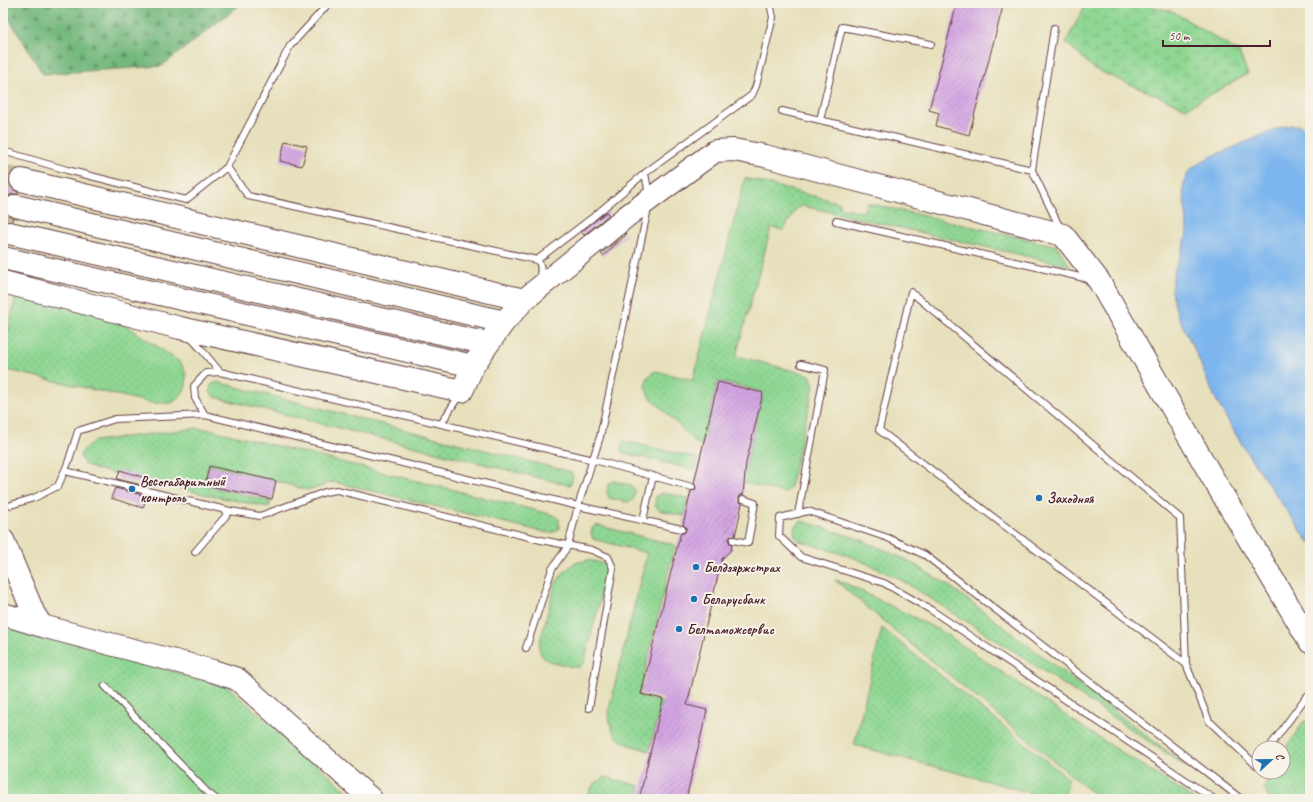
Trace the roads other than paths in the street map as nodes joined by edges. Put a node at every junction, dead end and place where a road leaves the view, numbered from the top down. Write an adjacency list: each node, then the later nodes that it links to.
1 (329, 3): 8 (lane)
2 (770, 3): 10 (lane)
3 (1054, 28): 9 (lane)
4 (931, 44): 6 (lane)
5 (782, 111): 6 (lane)
6 (820, 120): 9 (lane)
7 (3, 151): 8 (lane)
8 (227, 167): 15 (lane)
9 (1032, 170): 14 (lane)
10 (645, 173): 11 (lane); 15 (lane)
11 (650, 199): 14 (highway); 20 (highway); 25 (lane)
12 (12, 219): 20 (highway); 20 (highway); 20 (highway)
13 (836, 221): 18 (lane)
14 (1063, 235): 18 (highway)
15 (537, 260): 20 (lane)
16 (3, 268): 20 (highway)
17 (3, 282): 19 (highway)
18 (1098, 282): 42 (highway)
19 (180, 328): 20 (highway); 22 (lane)
20 (494, 339): 24 (lane)
21 (801, 364): 33 (lane)
22 (220, 372): 23 (lane); 24 (lane)
23 (205, 415): 26 (lane); 31 (lane)
24 (441, 424): 25 (lane)
25 (594, 460): 27 (lane); 31 (lane)
26 (65, 471): 30 (lane); 32 (lane)
27 (654, 476): 28 (lane); 34 (lane)
28 (692, 487)
29 (743, 499): 37 (lane)
30 (11, 505)
31 (578, 506): 34 (lane); 38 (lane)
32 (230, 511): 38 (lane); 39 (lane)
33 (798, 514): 50 (lane); 53 (lane)
34 (643, 520): 35 (lane)
35 (682, 529)
36 (3, 540): 41 (highway)
37 (733, 540)
38 (568, 546): 43 (lane); 47 (lane)
39 (195, 552)
40 (3, 614): 41 (highway)
41 (42, 626): 52 (highway)
42 (1310, 642)
43 (526, 648)
44 (1186, 664): 44 (lane); 49 (lane)
45 (105, 686): 51 (lane)
46 (1310, 694): 48 (lane)
47 (589, 708)
48 (1275, 740)
49 (1251, 760)
50 (1233, 797): 54 (lane)
51 (216, 799)
52 (371, 799)
53 (1214, 799)
54 (1241, 799)

